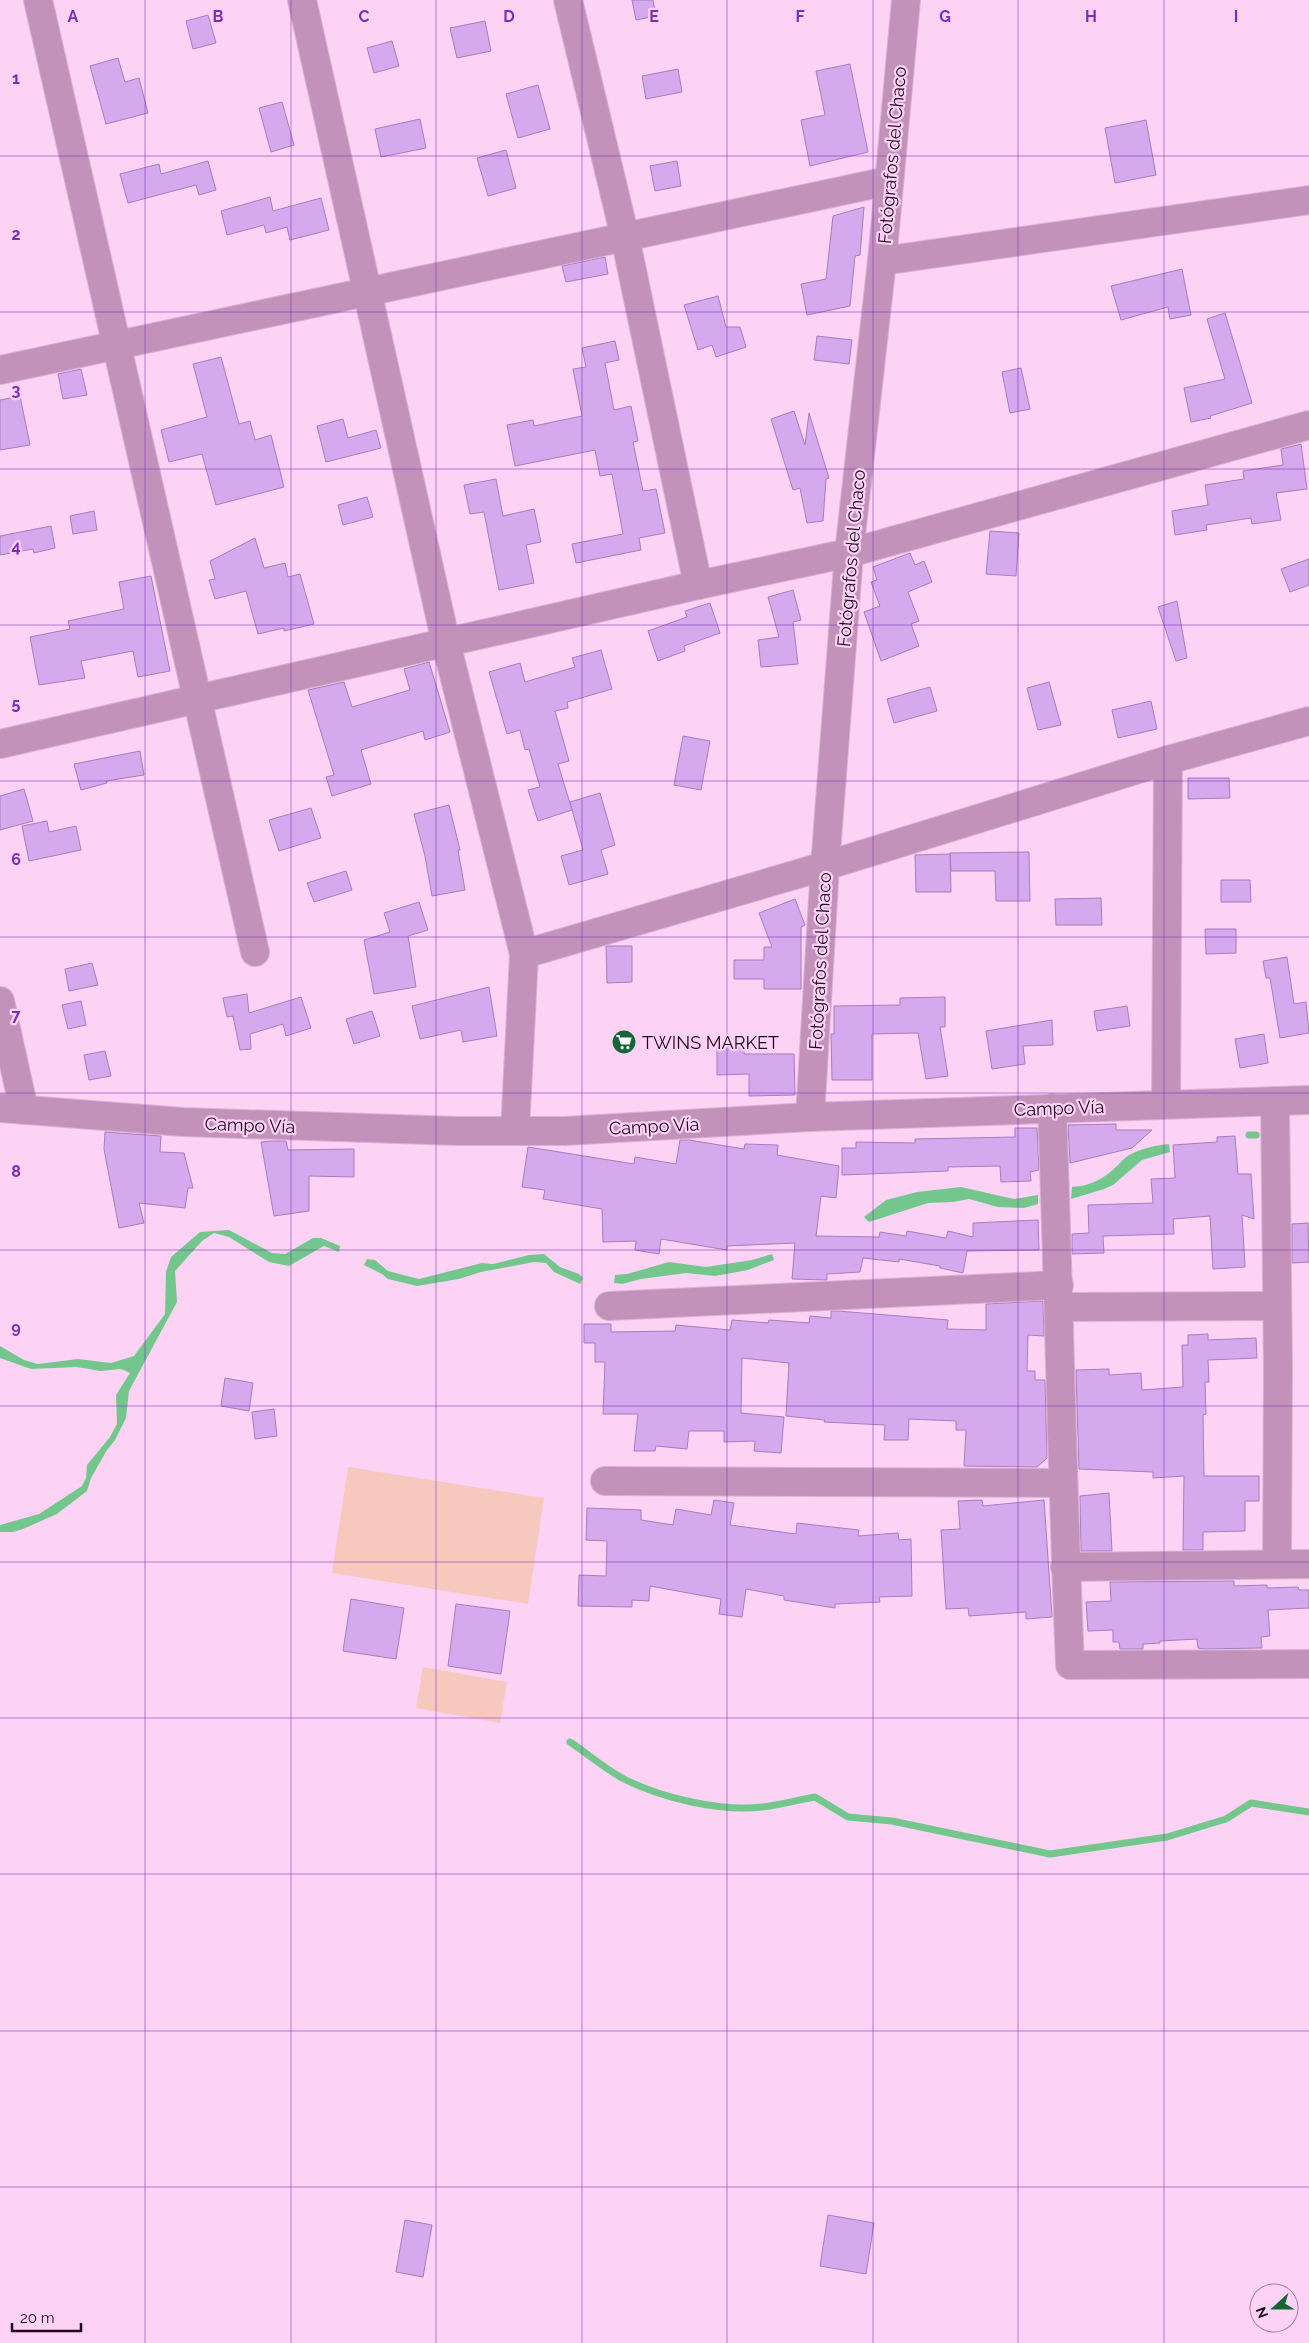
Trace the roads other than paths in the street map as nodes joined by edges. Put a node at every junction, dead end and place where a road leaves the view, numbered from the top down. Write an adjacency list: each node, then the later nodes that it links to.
1 (38, 0): 10 (street)
2 (302, 0): 9 (street)
3 (568, 0): 7 (street)
4 (906, 0): 5 (street, Fotógrafos del Chaco)
5 (888, 181): 7 (street); 8 (street, Fotógrafos del Chaco)
6 (1309, 200): 8 (street)
7 (625, 236): 9 (street); 14 (street)
8 (882, 261): 13 (street, Fotógrafos del Chaco)
9 (368, 292): 10 (street); 15 (street)
10 (117, 345): 11 (street); 16 (street)
11 (0, 370)
12 (1309, 425): 13 (street)
13 (849, 553): 14 (street); 20 (street, Fotógrafos del Chaco)
14 (698, 585): 15 (street)
15 (446, 643): 16 (street); 22 (street)
16 (198, 700): 18 (street); 21 (street)
17 (1309, 721): 19 (street)
18 (0, 744)
19 (1168, 760): 20 (street); 26 (street)
20 (826, 866): 22 (street); 29 (street, Fotógrafos del Chaco)
21 (255, 952)
22 (524, 954): 30 (street)
23 (0, 1001): 28 (street)
24 (1309, 1100): 25 (street, Campo Vía)
25 (1275, 1101): 26 (street, Campo Vía); 33 (street)
26 (1166, 1104): 27 (street, Campo Vía)
27 (1052, 1108): 29 (street, Campo Vía); 31 (street)
28 (12, 1109): 30 (street, Campo Vía)
29 (810, 1117): 30 (street, Campo Vía)
30 (515, 1131)
31 (1060, 1296): 32 (street); 33 (street); 35 (street)
32 (609, 1306)
33 (1277, 1306): 36 (street)
34 (605, 1481): 35 (street)
35 (1062, 1483): 38 (street)
36 (1277, 1564): 37 (street); 38 (street)
37 (1309, 1564)
38 (1066, 1567): 39 (street)
39 (1309, 1664)

